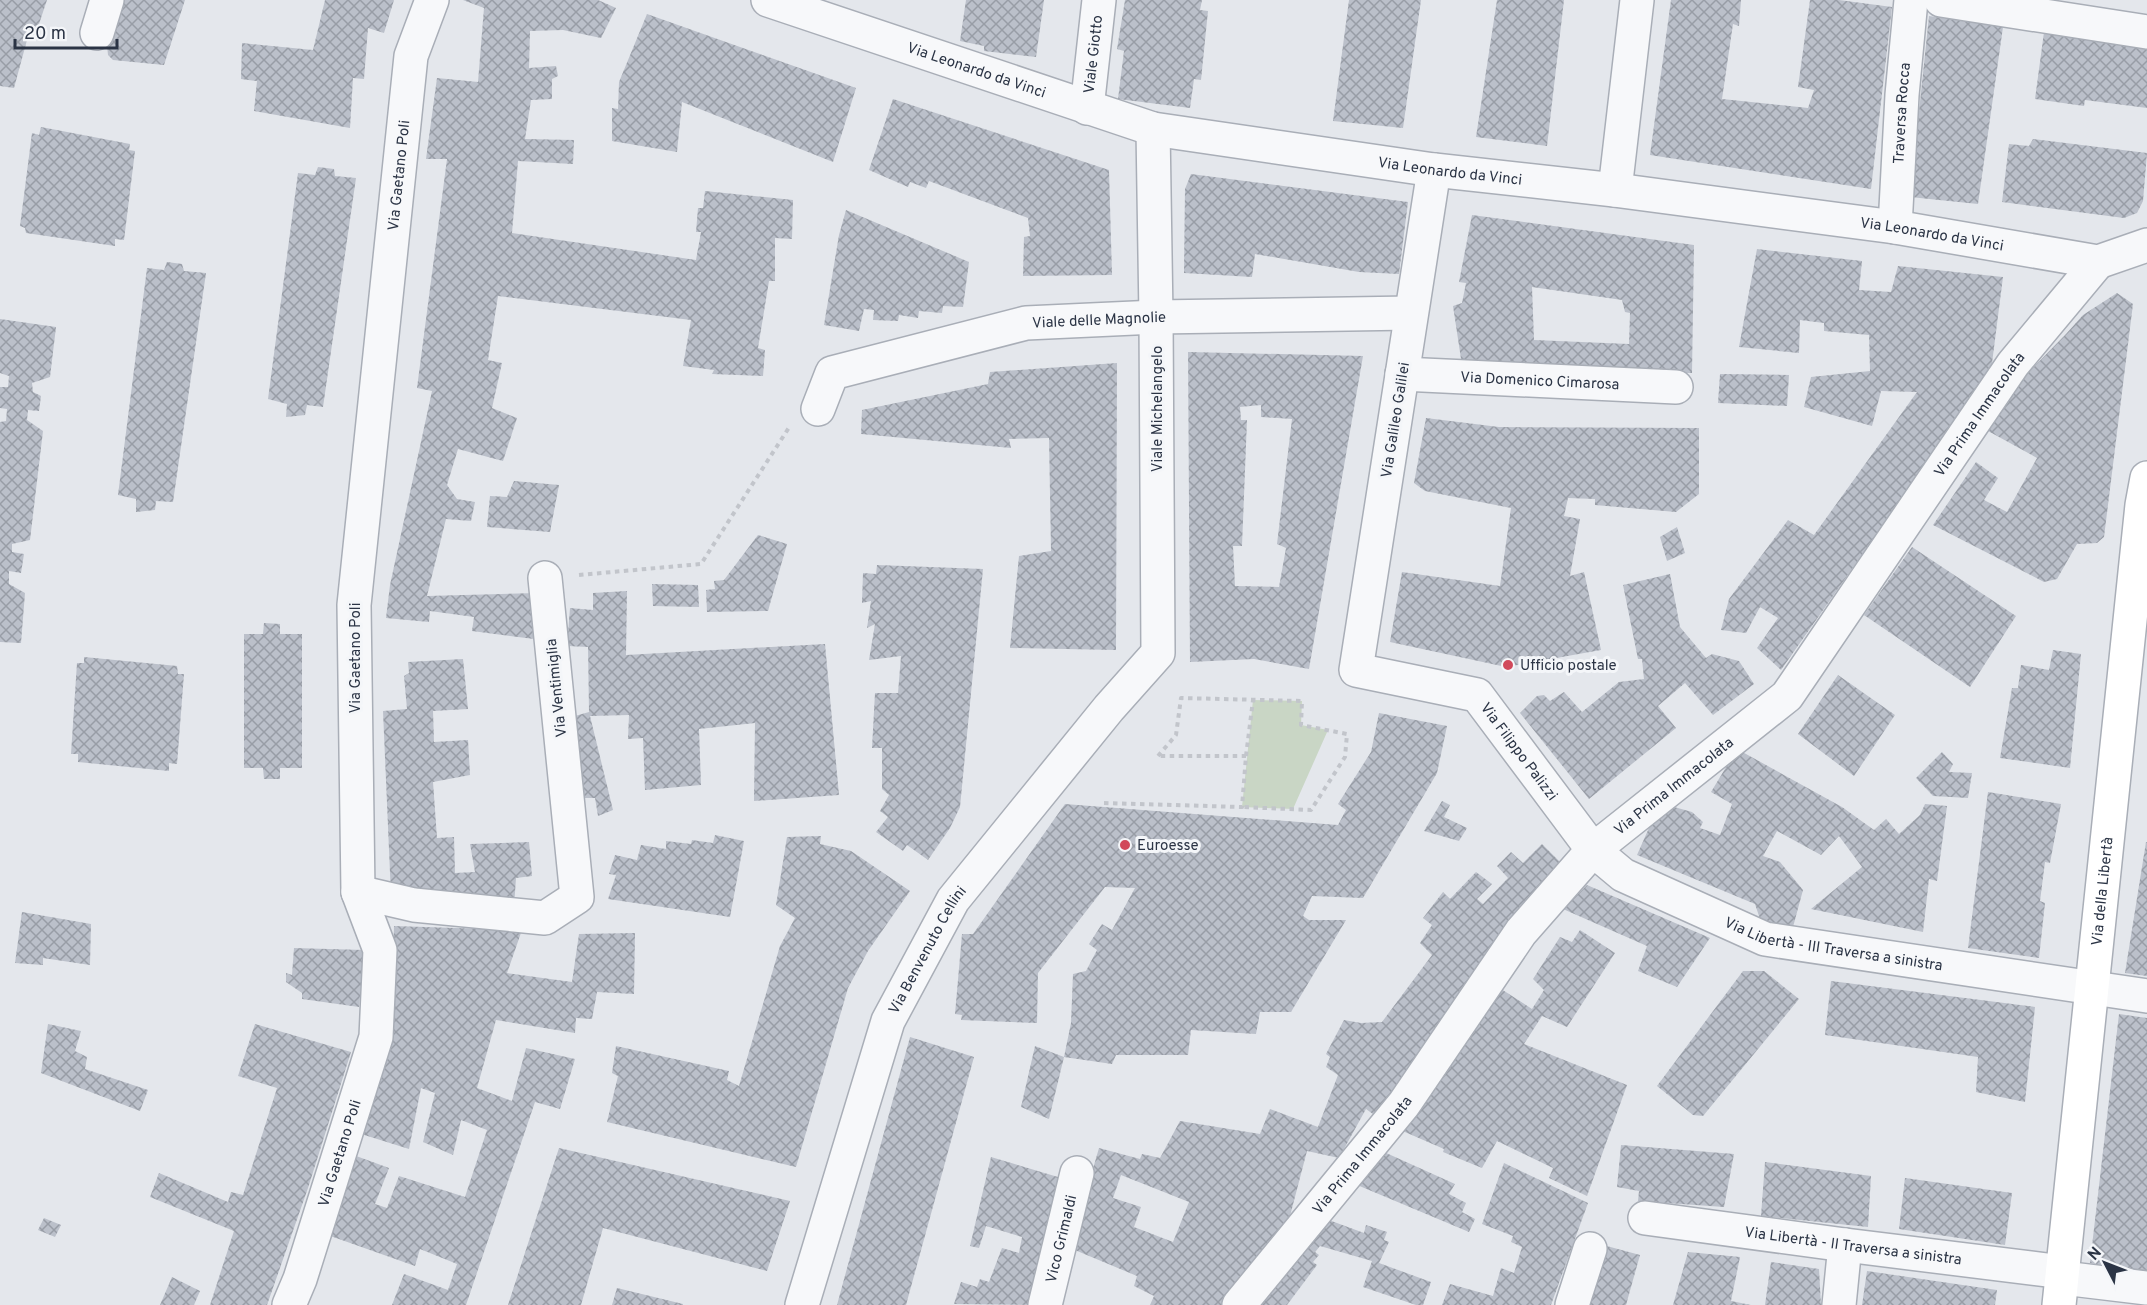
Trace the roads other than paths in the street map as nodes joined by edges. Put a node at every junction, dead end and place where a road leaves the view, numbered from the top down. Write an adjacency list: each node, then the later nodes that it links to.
1 (107, 0): 9 (street)
2 (432, 0): 27 (street, Via Gaetano Poli)
3 (768, 0): 10 (street, Via Leonardo da Vinci)
4 (1099, 0): 10 (street, Viale Giotto)
5 (1637, 0): 13 (street)
6 (1911, 0): 14 (street, Traversa Rocca)
7 (1941, 0): 8 (street)
8 (2147, 32)
9 (97, 33)
10 (1087, 108): 11 (street, Via Leonardo da Vinci)
11 (1152, 129): 12 (street, Via Leonardo da Vinci); 18 (street, Viale Michelangelo)
12 (1434, 170): 13 (street, Via Leonardo da Vinci); 17 (street, Via Galileo Galilei)
13 (1615, 189): 14 (street, Via Leonardo da Vinci)
14 (1895, 227): 16 (street, Via Leonardo da Vinci)
15 (2147, 245): 16 (street, Via Leonardo da Vinci)
16 (2098, 262): 26 (street, Via Prima Immacolata)
17 (1411, 313): 18 (street, Viale delle Magnolie); 19 (street, Via Galileo Galilei)
18 (1156, 317): 21 (street, Viale delle Magnolie); 24 (street, Viale Michelangelo)
19 (1402, 374): 20 (street, Via Domenico Cimarosa); 25 (street, Via Galileo Galilei)
20 (1676, 387)
21 (805, 415)
22 (2145, 496): 28 (street, Via della Libertà)
23 (545, 578): 27 (street, Via Ventimiglia)
24 (1158, 652): 37 (street, Via Benvenuto Cellini)
25 (1356, 670): 26 (street, Via Filippo Palizzi)
26 (1593, 850): 28 (street, Via Libertà - III Traversa a sinistra); 39 (street, Via Prima Immacolata)
27 (358, 892): 36 (street, Via Gaetano Poli)
28 (2091, 987): 29 (street, Via Libertà - III Traversa a sinistra); 34 (street, Via della Libertà)
29 (2147, 996)
30 (1077, 1173): 38 (street, Vico Grimaldi)
31 (1644, 1218): 32 (street, Via Libertà - II Traversa a sinistra)
32 (1845, 1245): 34 (street, Via Libertà - II Traversa a sinistra); 41 (street)
33 (1590, 1249): 40 (street)
34 (2062, 1285): 35 (street, Via Libertà - II Traversa a sinistra)
35 (2147, 1288)
36 (289, 1305)
37 (802, 1305)
38 (1045, 1305)
39 (1239, 1305)
40 (1572, 1305)
41 (1839, 1305)

